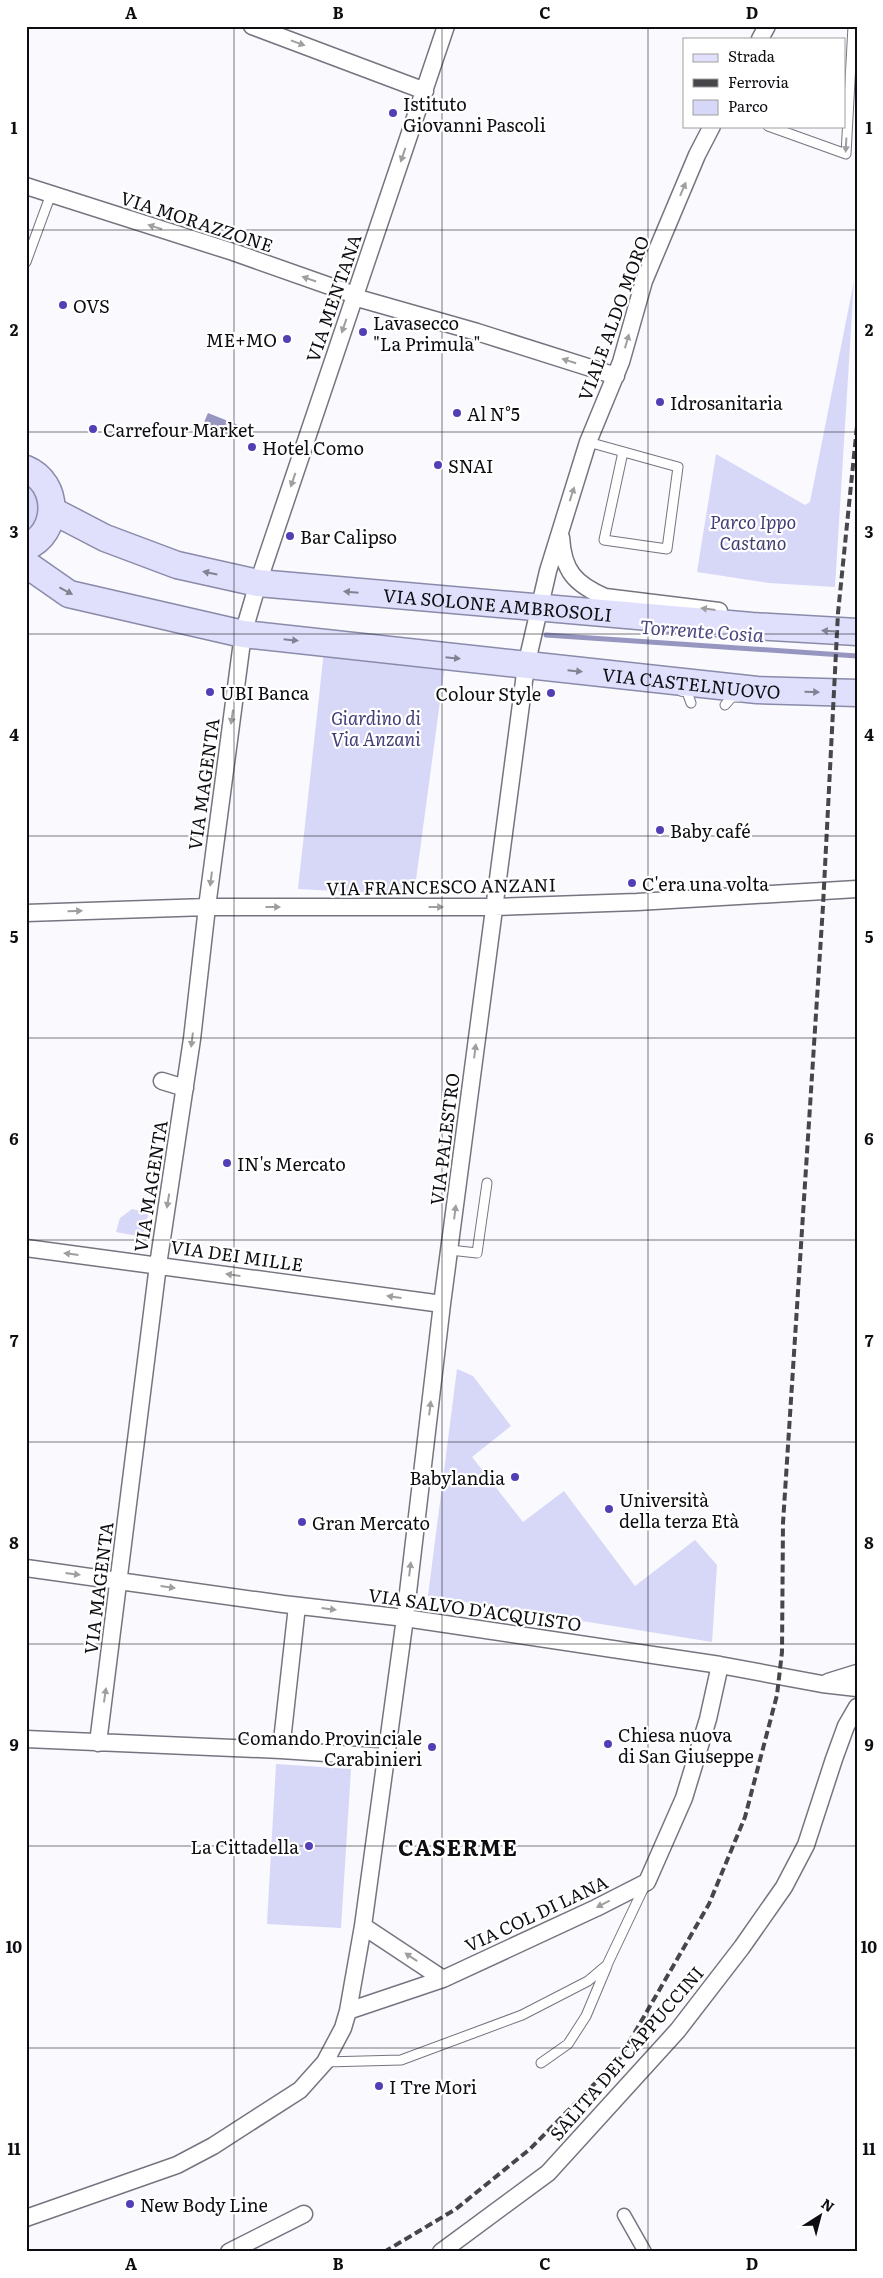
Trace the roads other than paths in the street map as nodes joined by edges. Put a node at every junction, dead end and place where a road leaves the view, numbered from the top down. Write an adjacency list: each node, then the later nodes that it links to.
1 (252, 26): 6 (street, one-way to 6)
2 (446, 26): 6 (street, VIA MENTANA)
3 (767, 26): 5 (street)
4 (853, 26): 8 (lane, one-way to 8)
5 (761, 38)
6 (425, 90): 12 (street, VIA MENTANA, one-way to 12)
7 (711, 128): 13 (street, VIALE ALDO MORO, one-way to 7)
8 (774, 128)
9 (26, 186): 10 (street, VIA MORAZZONE)
10 (51, 194): 11 (lane); 12 (street, VIA MORAZZONE, one-way to 10)
11 (26, 262)
12 (355, 296): 13 (street, VIA MORAZZONE, one-way to 12); 21 (street, VIA MENTANA, one-way to 21)
13 (616, 376): 14 (street, VIALE ALDO MORO)
14 (588, 442): 15 (lane); 18 (street, VIALE ALDO MORO, one-way to 14)
15 (623, 452): 15 (lane)
16 (26, 469): 17 (main road)
17 (52, 512): 19 (main road); 21 (main road, VIA SOLONE AMBROSOLI, one-way to 17)
18 (561, 527): 22 (street, VIALE ALDO MORO); 23 (street, VIALE ALDO MORO, one-way to 18)
19 (26, 547)
20 (26, 564): 25 (main road, one-way to 25)
21 (258, 583): 22 (main road, VIA SOLONE AMBROSOLI, one-way to 21); 25 (street)
22 (537, 615): 23 (main road, VIA SOLONE AMBROSOLI); 26 (street, VIALE ALDO MORO)
23 (752, 626): 24 (main road, VIA SOLONE AMBROSOLI, one-way to 23)
24 (857, 632)
25 (243, 634): 26 (main road, one-way to 26); 35 (street, VIA MAGENTA, one-way to 35)
26 (528, 659): 27 (main road, VIA CASTELNUOVO, one-way to 27); 36 (street, VIA PALESTRO)
27 (662, 680): 28 (main road, VIA CASTELNUOVO); 29 (lane)
28 (757, 690): 30 (main road, VIA CASTELNUOVO, one-way to 30); 31 (lane)
29 (687, 692): 31 (lane); 32 (lane)
30 (857, 693)
31 (732, 697): 33 (lane)
32 (691, 703)
33 (725, 706)
34 (857, 889): 36 (street, VIA FRANCESCO ANZANI)
35 (207, 907): 36 (street, VIA FRANCESCO ANZANI, one-way to 36); 37 (street, VIA FRANCESCO ANZANI, one-way to 35); 39 (street, VIA MAGENTA, one-way to 39)
36 (494, 907): 42 (street, VIA PALESTRO, one-way to 36)
37 (26, 913)
38 (162, 1081): 39 (street)
39 (185, 1088): 43 (street, VIA MAGENTA, one-way to 43)
40 (488, 1184): 42 (lane)
41 (26, 1248): 43 (street, VIA DEI MILLE, one-way to 41)
42 (450, 1250): 44 (street, VIA PALESTRO)
43 (158, 1265): 44 (street, VIA DEI MILLE, one-way to 43); 46 (street, VIA MAGENTA)
44 (442, 1304): 48 (street, VIA PALESTRO, one-way to 44)
45 (26, 1568): 46 (street, VIA SALVO D'ACQUISTO, one-way to 46)
46 (120, 1580): 47 (street, VIA SALVO D'ACQUISTO, one-way to 47); 55 (street, VIA MAGENTA, one-way to 46)
47 (297, 1606): 48 (street, VIA SALVO D'ACQUISTO, one-way to 48); 56 (street)
48 (405, 1618): 49 (street, VIA SALVO D'ACQUISTO); 57 (street, VIA PALESTRO)
49 (720, 1665): 51 (street, VIA SALVO D'ACQUISTO); 58 (street)
50 (857, 1673): 51 (street, VIA SALVO D'ACQUISTO)
51 (822, 1684): 52 (street, VIA SALVO D'ACQUISTO)
52 (857, 1688)
53 (857, 1707): 69 (street, SALITA DEI CAPPUCCINI)
54 (26, 1739): 55 (street)
55 (98, 1743): 56 (street)
56 (281, 1750): 57 (street)
57 (385, 1757): 59 (street, VIA PALESTRO)
58 (646, 1882): 60 (lane); 61 (street, VIA COL DI LANA, one-way to 61)
59 (363, 1926): 61 (street, one-way to 59); 62 (street)
60 (607, 1965): 63 (lane); 64 (lane)
61 (443, 1979): 62 (street, VIA COL DI LANA)
62 (348, 2011): 63 (street)
63 (325, 2062): 67 (street)
64 (541, 2063)
65 (304, 2214): 68 (street)
66 (624, 2215): 70 (street)
67 (26, 2218)
68 (229, 2252)
69 (441, 2252)
70 (646, 2252)

